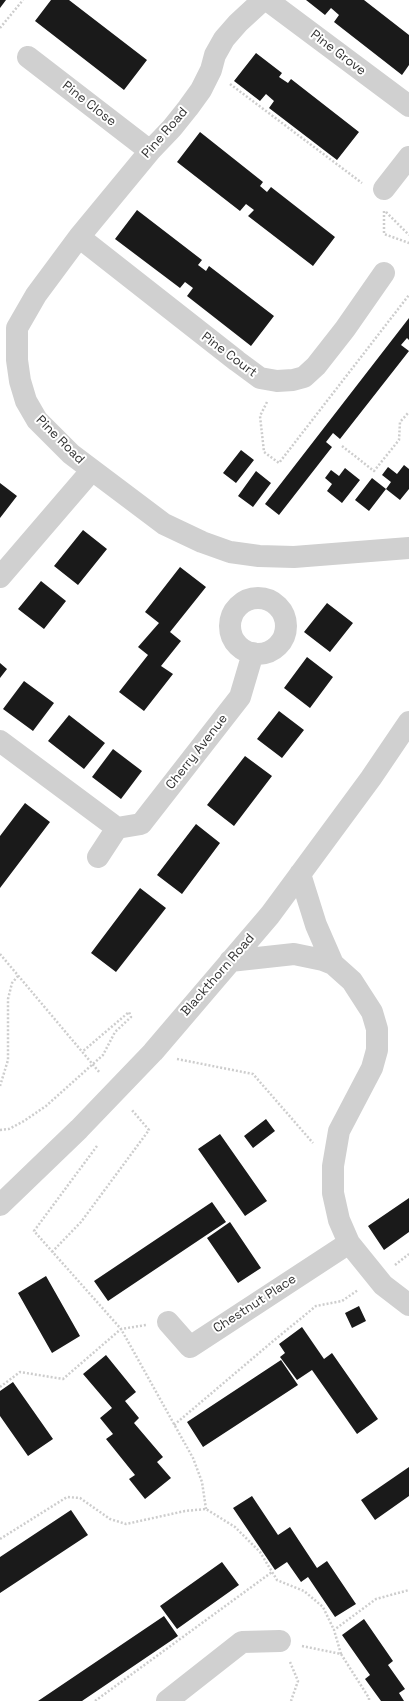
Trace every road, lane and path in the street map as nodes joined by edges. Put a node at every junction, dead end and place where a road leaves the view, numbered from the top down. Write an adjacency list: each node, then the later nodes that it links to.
1 (23, 0): 4 (path)
2 (263, 0): 6 (street, Pine Road)
3 (267, 0): 7 (street, Pine Grove)
4 (0, 28)
5 (28, 57): 8 (street, Pine Close)
6 (211, 70): 8 (street, Pine Road); 10 (path)
7 (409, 106)
8 (150, 151): 13 (street, Pine Road)
9 (409, 157): 10 (street)
10 (384, 189): 11 (path)
11 (384, 210): 12 (path); 14 (path)
12 (409, 235)
13 (79, 237): 15 (street, Pine Court); 16 (street, Pine Road)
14 (409, 243)
15 (384, 273)
16 (9, 325): 19 (street, Pine Road)
17 (409, 412): 18 (path)
18 (342, 446)
19 (92, 470): 20 (street, Pine Road); 21 (street)
20 (405, 551)
21 (0, 577)
22 (253, 653): 25 (street, Cherry Avenue)
23 (409, 722): 27 (street, Blackthorn Road)
24 (0, 741): 25 (street)
25 (117, 828): 26 (street)
26 (98, 857)
27 (300, 874): 29 (street, Blackthorn Road); 30 (street)
28 (0, 954): 31 (path)
29 (230, 961): 30 (street); 34 (street, Blackthorn Road)
30 (333, 964): 42 (street)
31 (18, 976): 32 (path); 37 (path)
32 (28, 988)
33 (82, 1052): 40 (path)
34 (153, 1052): 35 (path); 43 (street, Blackthorn Road)
35 (178, 1059): 36 (path); 42 (path)
36 (173, 1065)
37 (0, 1086)
38 (130, 1108): 39 (path)
39 (125, 1113)
40 (0, 1130)
41 (100, 1142): 49 (path)
42 (333, 1166): 44 (street)
43 (0, 1205)
44 (349, 1243): 46 (street); 48 (street, Chestnut Place)
45 (409, 1254): 46 (path)
46 (377, 1278): 47 (street); 51 (path)
47 (409, 1305)
48 (168, 1322): 49 (path)
49 (121, 1329): 50 (path); 51 (path)
50 (0, 1387)
51 (174, 1425): 52 (path)
52 (206, 1509): 53 (path); 54 (path)
53 (0, 1539)
54 (272, 1572): 56 (path); 59 (path)
55 (409, 1590): 56 (path)
56 (334, 1630): 58 (path)
57 (280, 1641): 58 (path); 60 (street); 61 (path)
58 (341, 1654): 62 (path)
59 (94, 1701)
60 (167, 1701)
61 (291, 1701)
62 (369, 1701)

